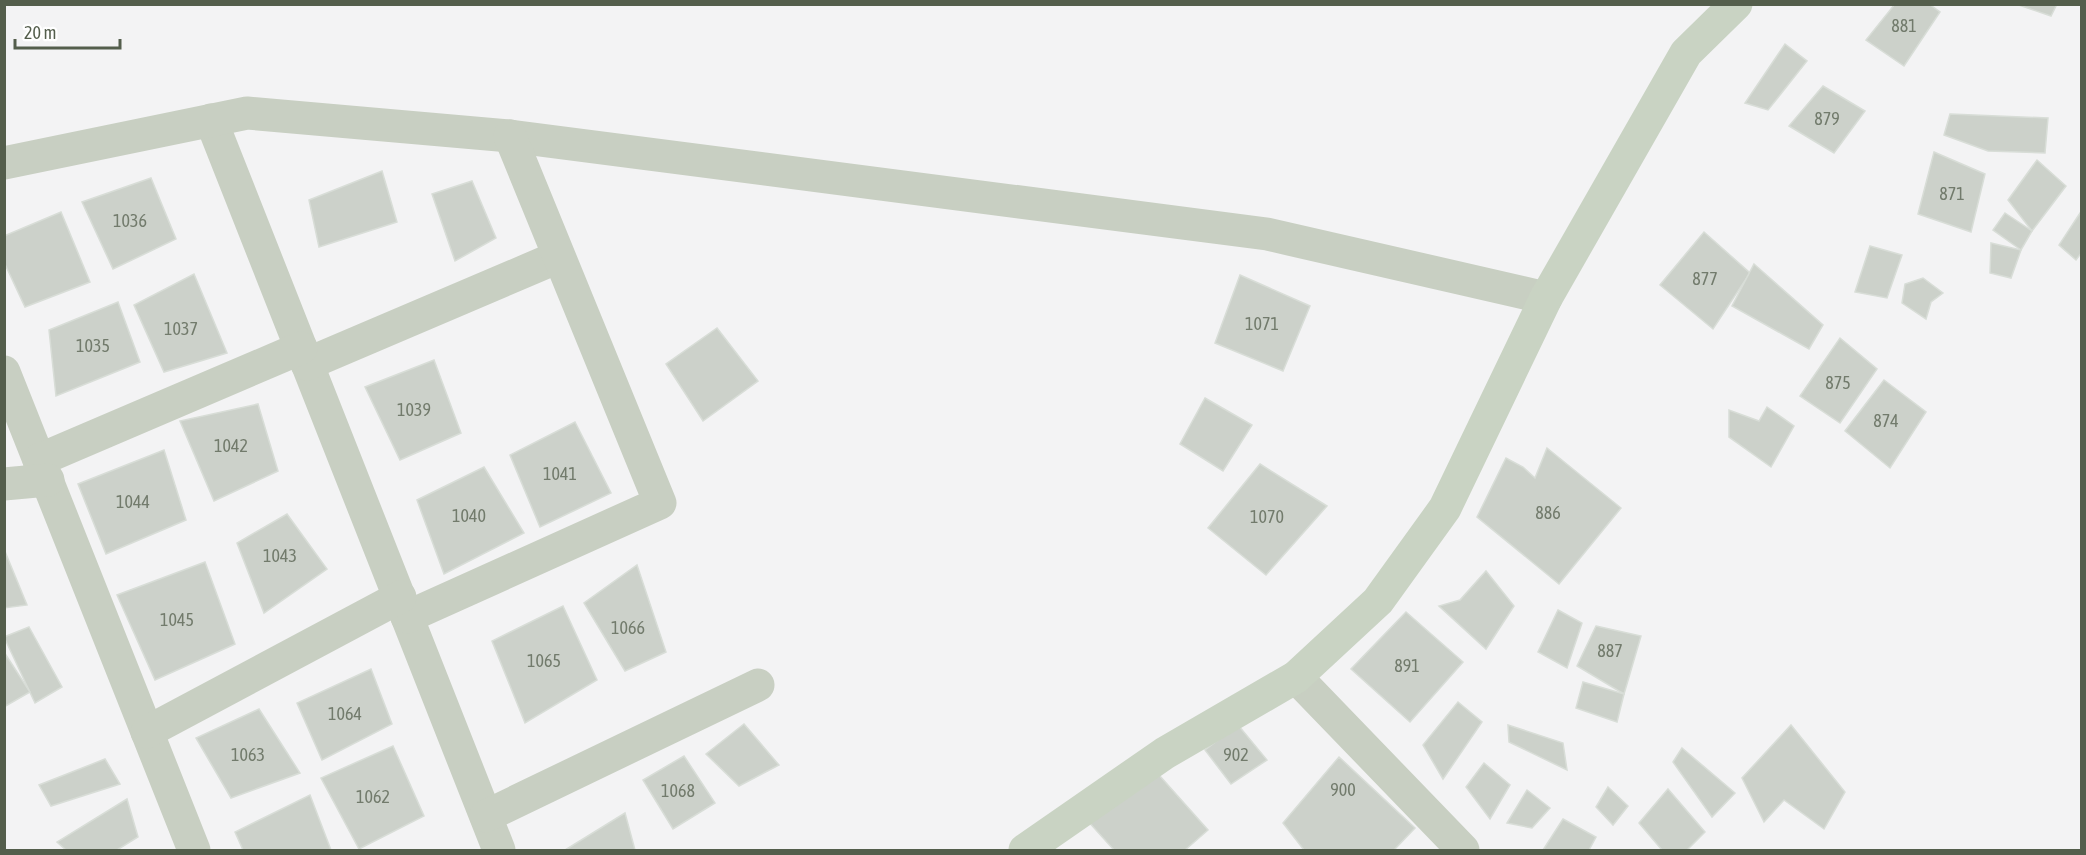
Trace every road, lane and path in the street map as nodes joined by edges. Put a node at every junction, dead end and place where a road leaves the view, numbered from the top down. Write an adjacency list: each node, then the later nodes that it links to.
1 (1736, 4): 6 (street)
2 (211, 120): 3 (street); 4 (street); 7 (street)
3 (510, 136): 5 (street); 6 (street)
4 (4, 163)
5 (558, 257): 7 (street); 11 (street)
6 (1546, 298): 12 (street)
7 (304, 356): 9 (street); 11 (street)
8 (4, 372): 9 (street)
9 (43, 470): 10 (street); 14 (street)
10 (4, 484)
11 (404, 607): 14 (street); 15 (street)
12 (1296, 677): 18 (street); 19 (street)
13 (758, 685): 15 (street)
14 (147, 732): 16 (street)
15 (486, 816): 17 (street)
16 (194, 850)
17 (500, 850)
18 (1025, 850)
19 (1463, 850)

